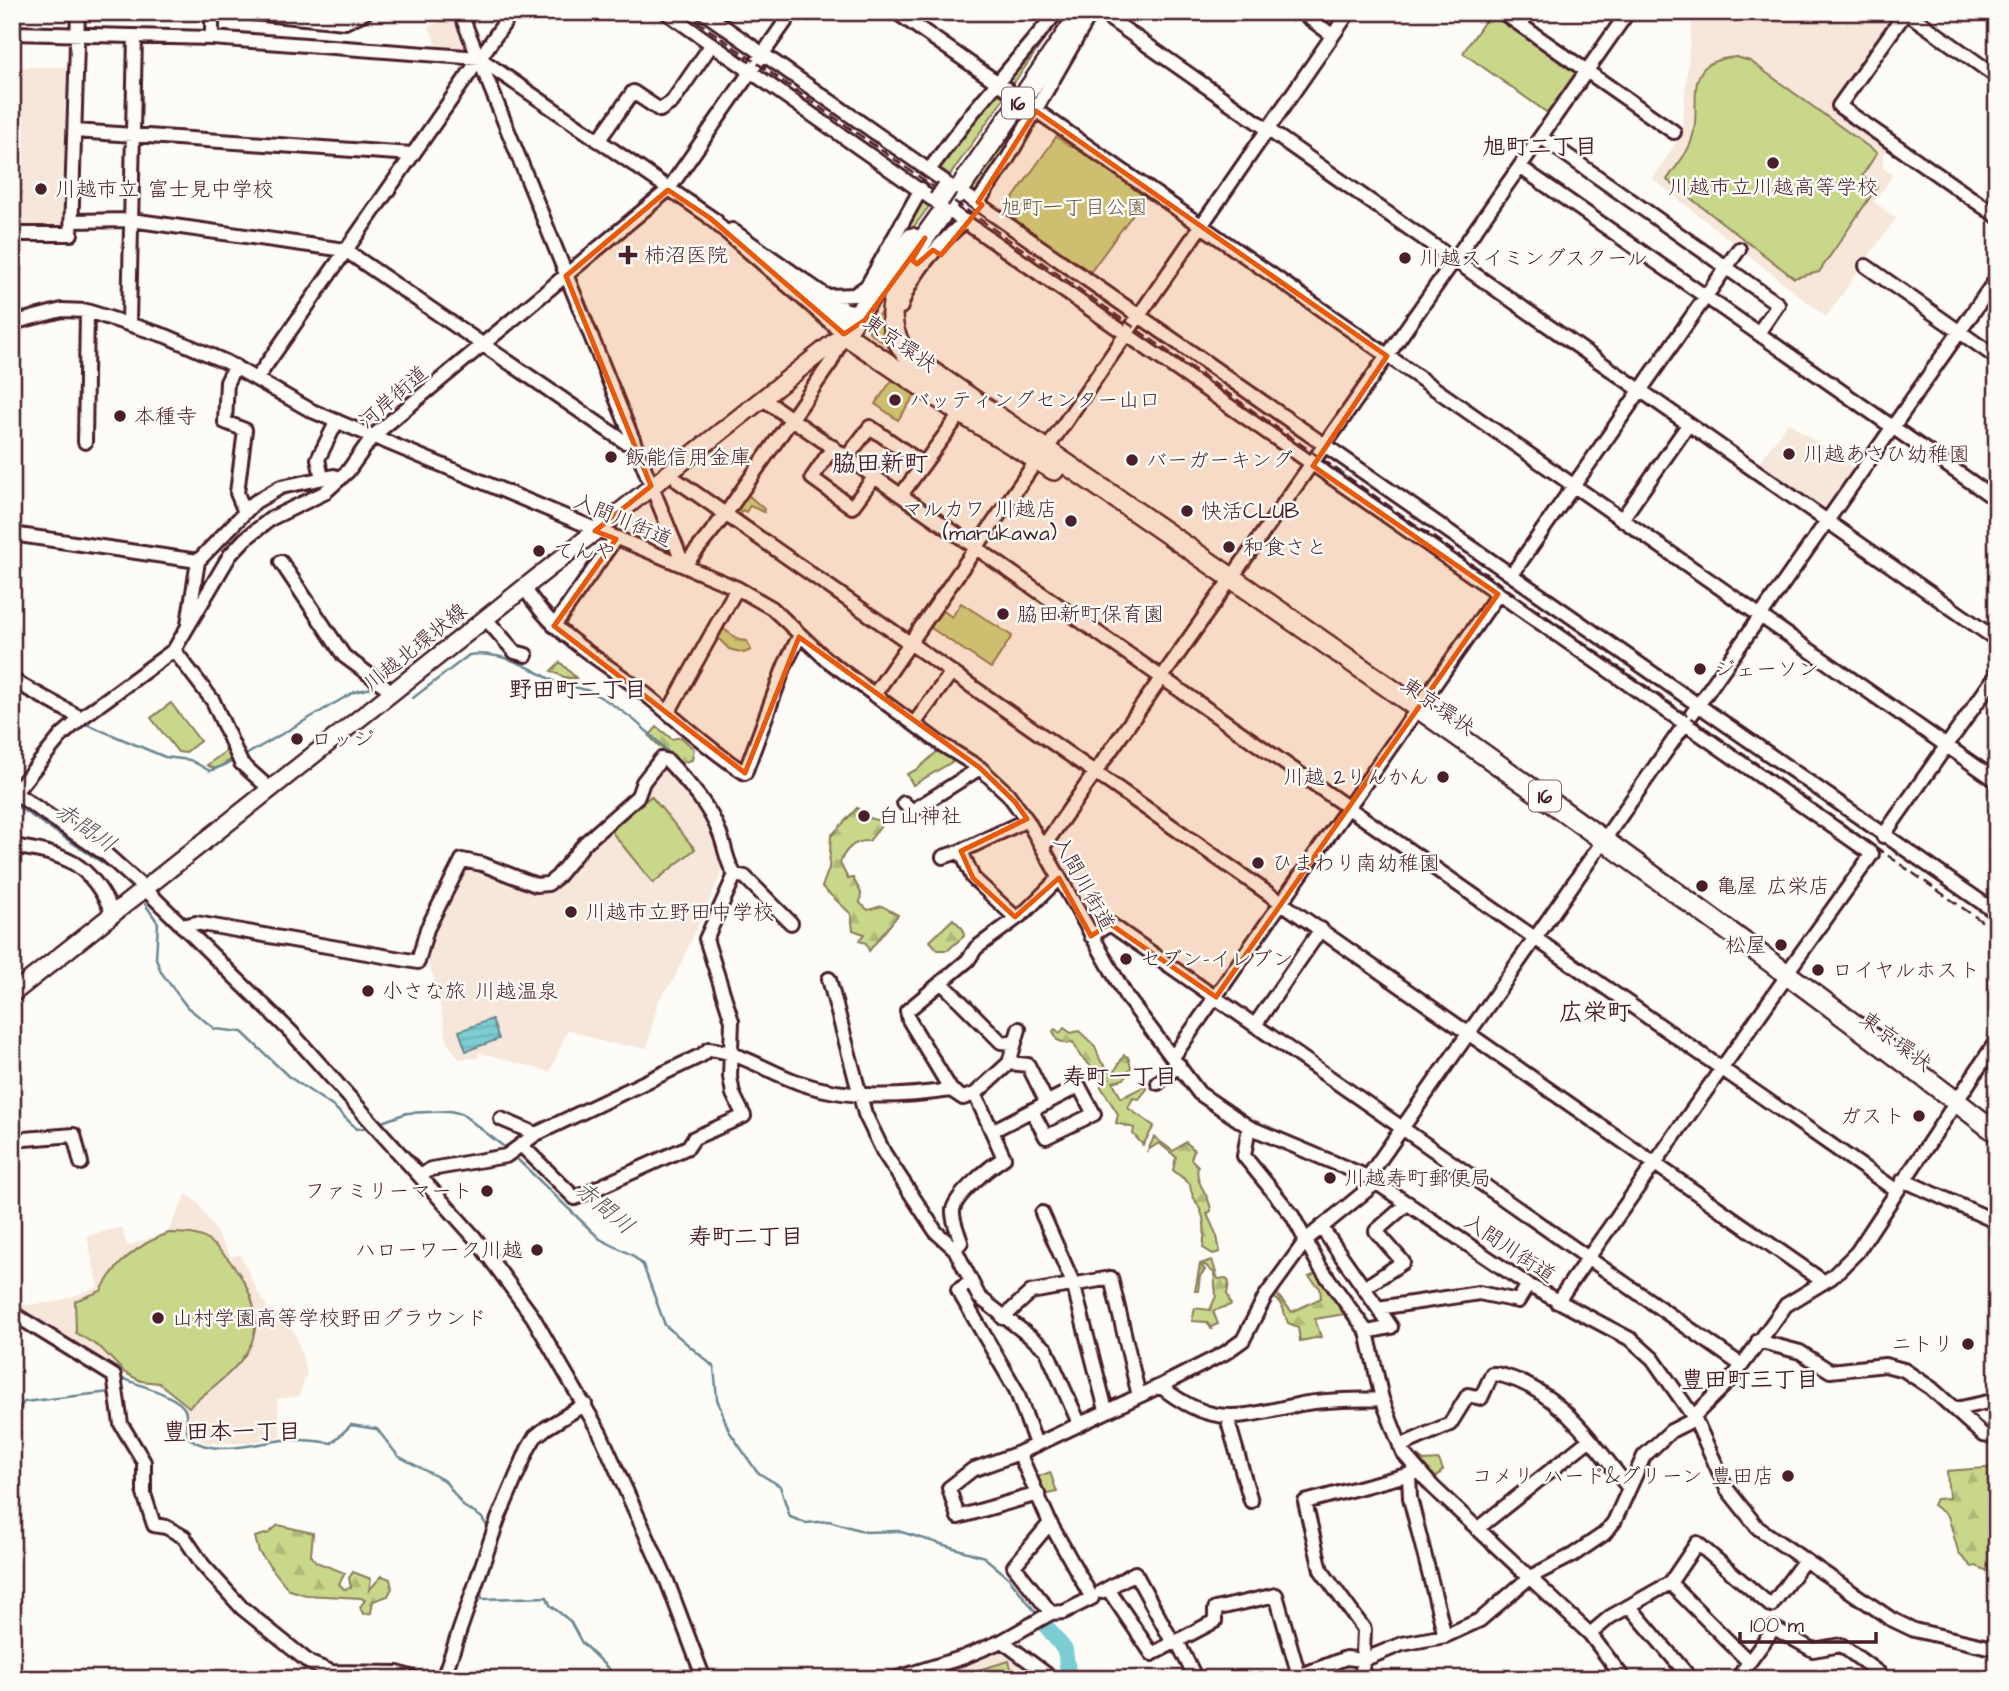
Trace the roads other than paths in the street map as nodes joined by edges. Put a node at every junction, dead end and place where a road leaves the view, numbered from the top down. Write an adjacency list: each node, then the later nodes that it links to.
1 (78, 12): 24 (street)
2 (212, 12): 27 (street)
3 (240, 12): 21 (street)
4 (366, 12): 22 (street)
5 (460, 12): 30 (street)
6 (512, 12): 30 (street)
7 (666, 12): 28 (street)
8 (703, 12): 29 (street)
9 (792, 12): 29 (street, 河岸街道)
10 (896, 12): 34 (street)
11 (1058, 12): 34 (street)
12 (1070, 12): 48 (highway, 東京環状 / 16)
13 (1082, 12): 48 (highway, 東京環状 / 16)
14 (1091, 12): 36 (street)
15 (1100, 12): 37 (street)
16 (1301, 12): 25 (street)
17 (1349, 12): 25 (street)
18 (1502, 12): 32 (street)
19 (1628, 12): 32 (street)
20 (1906, 12): 33 (street); 50 (street)
21 (256, 13): 22 (street)
22 (310, 16)
23 (12, 33): 24 (street)
24 (77, 35): 26 (street); 38 (street)
25 (1332, 35): 37 (street)
26 (135, 36): 27 (street); 40 (street)
27 (212, 38): 30 (street)
28 (712, 44): 31 (street); 42 (street)
29 (764, 53): 31 (street, 河岸街道); 45 (street)
30 (480, 58): 42 (street); 43 (street); 64 (street)
31 (751, 71): 46 (street); 47 (street, 河岸街道)
32 (1586, 72): 39 (street); 41 (street)
33 (1997, 77)
34 (1003, 87): 45 (street)
35 (1024, 102): 36 (street)
36 (1036, 111): 49 (street); 56 (street)
37 (1266, 130): 56 (street); 61 (street)
38 (75, 131): 40 (street); 53 (street)
39 (1674, 132)
40 (132, 133): 43 (street); 52 (street)
41 (1541, 137): 44 (street); 63 (street)
42 (598, 141): 47 (street)
43 (412, 154): 59 (street)
44 (1520, 167): 61 (street); 67 (street)
45 (929, 170): 48 (street)
46 (921, 189): 48 (street); 66 (street)
47 (668, 190): 51 (street); 64 (street, 河岸街道)
48 (948, 196): 49 (street); 54 (street); 58 (highway, 東京環状 / 16); 68 (highway, 東京環状 / 16)
49 (978, 202): 70 (street)
50 (1997, 216)
51 (710, 218): 55 (street); 73 (street)
52 (131, 220): 53 (street); 59 (street); 72 (street)
53 (72, 221): 57 (street)
54 (965, 221): 76 (street); 81 (street)
55 (726, 226): 66 (street); 73 (street)
56 (1200, 227): 70 (street); 78 (street)
57 (12, 234)
58 (925, 238): 73 (highway); 81 (highway, 東京環状 / 16)
59 (345, 250): 77 (street); 82 (street)
60 (1739, 250): 63 (street)
61 (1453, 262): 78 (street); 83 (street)
62 (1866, 266): 74 (street)
63 (1726, 268): 67 (street); 75 (street)
64 (566, 276): 77 (street, 河岸街道); 91 (street)
65 (1997, 278): 74 (street)
66 (828, 296): 68 (street)
67 (1706, 296): 75 (street); 83 (street)
68 (864, 305): 73 (highway, 東京環状 / 16)
69 (87, 311): 71 (street, 入間川街道); 72 (street, 入間川街道); 92 (street)
70 (1137, 314): 76 (street); 93 (street)
71 (12, 323)
72 (129, 323): 80 (street, 入間川街道)
73 (849, 330): 84 (main road, 川越北環状線); 85 (highway, 東京環状 / 16); 86 (street); 99 (highway, 東京環状 / 16)
74 (1958, 331): 79 (street); 89 (street)
75 (1759, 332): 89 (street)
76 (1124, 333): 95 (street); 98 (street)
77 (484, 345): 90 (street, 河岸街道); 91 (street)
78 (1387, 356): 93 (street); 105 (street)
79 (1997, 358)
80 (235, 366): 82 (street, 入間川街道); 108 (street)
81 (924, 366): 95 (highway, 東京環状 / 16)
82 (257, 377): 87 (street, 入間川街道)
83 (1640, 391): 88 (street); 105 (street)
84 (763, 399): 86 (street); 104 (main road, 川越北環状線)
85 (961, 413): 95 (highway, 東京環状 / 16); 97 (street)
86 (792, 419): 94 (street); 109 (street)
87 (337, 421): 90 (street, 入間川街道); 101 (street)
88 (1688, 425): 110 (street); 111 (street)
89 (1894, 426): 107 (street); 111 (street)
90 (373, 436): 102 (street, 河岸街道); 112 (street, 入間川街道)
91 (633, 439): 104 (street)
92 (85, 442)
93 (1326, 446): 98 (street); 119 (street)
94 (833, 447): 96 (street); 100 (street)
95 (1042, 455): 99 (highway, 東京環状 / 16); 115 (street); 120 (highway, 東京環状 / 16)
96 (847, 457): 97 (street); 100 (street)
97 (923, 464): 106 (street)
98 (1312, 465): 120 (street); 123 (street)
99 (1082, 475): 120 (highway, 東京環状 / 16)
100 (875, 476): 106 (street)
101 (322, 478): 102 (street); 108 (street)
102 (340, 479): 127 (street, 河岸街道)
103 (678, 481): 109 (street)
104 (651, 486): 112 (main road, 川越北環状線); 118 (street)
105 (1573, 486): 110 (street); 119 (street)
106 (901, 495): 115 (street)
107 (1997, 500)
108 (244, 510): 116 (street)
109 (725, 515): 118 (street); 130 (street)
110 (1622, 519): 124 (street)
111 (1828, 521): 124 (street); 129 (street)
112 (595, 531): 114 (street, 入間川街道); 121 (main road, 川越北環状線)
113 (12, 534): 116 (street)
114 (615, 539): 118 (street, 入間川街道); 126 (street)
115 (976, 548): 130 (street); 135 (street)
116 (198, 561): 127 (street)
117 (281, 562): 137 (street)
118 (684, 566): 122 (street, 入間川街道)
119 (1512, 574): 139 (street)
120 (1231, 583): 135 (street); 140 (highway, 東京環状 / 16)
121 (524, 587): 125 (main road, 川越北環状線); 126 (street)
122 (737, 588): 128 (street, 入間川街道); 141 (street)
123 (1498, 594): 140 (street); 143 (street)
124 (1761, 616): 139 (street); 145 (street)
125 (485, 618): 132 (street); 137 (main road, 川越北環状線)
126 (554, 626): 141 (street)
127 (186, 634): 131 (street, 河岸街道)
128 (799, 637): 138 (street, 入間川街道); 141 (street)
129 (1997, 640)
130 (909, 642): 133 (street); 138 (street)
131 (174, 650): 142 (street, 河岸街道); 149 (street)
132 (526, 655)
133 (951, 673): 144 (street); 147 (street)
134 (1997, 674): 145 (street)
135 (1163, 678): 147 (street); 152 (street)
136 (12, 680): 142 (street)
137 (393, 692): 149 (main road, 川越北環状線)
138 (874, 695): 144 (street, 入間川街道)
139 (1696, 705): 143 (street); 154 (street)
140 (1415, 712): 152 (street); 155 (highway, 東京環状 / 16)
141 (668, 713)
142 (81, 718): 150 (street, 河岸街道)
143 (1684, 723): 155 (street); 172 (street)
144 (914, 724): 146 (street, 入間川街道)
145 (1946, 746): 148 (street); 154 (street)
146 (980, 768): 151 (street); 153 (street, 入間川街道)
147 (1097, 773): 157 (street); 163 (street)
148 (1997, 780)
149 (270, 789): 162 (main road, 川越北環状線)
150 (13, 793): 162 (street)
151 (904, 803)
152 (1349, 808): 163 (street); 171 (street)
153 (1027, 820): 157 (street, 入間川街道); 158 (street)
154 (1883, 836): 164 (street)
155 (1601, 842): 171 (street); 172 (highway, 東京環状 / 16)
156 (12, 846): 165 (street)
157 (1043, 847): 161 (street, 入間川街道)
158 (961, 852): 159 (street); 166 (street)
159 (943, 857)
160 (735, 875): 167 (street); 168 (street); 184 (street)
161 (1059, 878): 166 (street); 170 (street, 入間川街道)
162 (145, 888): 165 (main road, 川越北環状線); 168 (street)
163 (1282, 902): 169 (street); 177 (street)
164 (1997, 913)
165 (113, 914): 176 (main road, 川越北環状線)
166 (1015, 917): 175 (street)
167 (791, 923)
168 (182, 926): 206 (street)
169 (1321, 929): 179 (street); 181 (street)
170 (1091, 936): 177 (street); 185 (street, 入間川街道)
171 (1534, 938): 181 (street); 187 (street)
172 (1784, 978): 187 (street); 193 (highway, 東京環状 / 16)
173 (829, 979): 190 (street)
174 (1997, 981): 178 (street)
175 (941, 982): 183 (street); 189 (street)
176 (12, 994)
177 (1216, 997): 179 (street); 185 (street)
178 (1997, 1017)
179 (1255, 1025): 197 (street)
180 (1019, 1029): 183 (street)
181 (1468, 1033): 197 (street); 204 (street)
182 (1997, 1040): 193 (street)
183 (1013, 1043): 186 (street)
184 (730, 1051): 190 (street); 200 (street); 203 (street)
185 (1176, 1061): 188 (street); 196 (street, 入間川街道)
186 (1009, 1063): 191 (street); 192 (street)
187 (1721, 1069): 204 (street); 208 (street)
188 (1157, 1083)
189 (951, 1090): 190 (street); 191 (street)
190 (859, 1094): 214 (street)
191 (975, 1094): 198 (street)
192 (1047, 1103): 194 (street); 194 (street)
193 (1952, 1105): 199 (highway, 東京環状 / 16); 202 (highway, 東京環状 / 16); 208 (street)
194 (1032, 1111): 198 (street)
195 (501, 1119): 200 (street)
196 (1249, 1127): 207 (street, 入間川街道); 213 (street)
197 (1401, 1127): 207 (street); 215 (street)
198 (992, 1131): 214 (street)
199 (1997, 1133)
200 (536, 1134): 203 (street)
201 (12, 1140): 205 (street)
202 (1997, 1146)
203 (514, 1151): 206 (street)
204 (1654, 1162): 215 (street); 217 (street)
205 (81, 1163)
206 (422, 1175): 232 (street)
207 (1373, 1179): 209 (street, 入間川街道); 212 (street)
208 (1900, 1185): 211 (street); 217 (street)
209 (1408, 1203): 219 (street, 入間川街道); 220 (street)
210 (1042, 1213): 218 (street)
211 (1997, 1222)
212 (1321, 1227): 213 (street); 220 (street)
213 (1307, 1239): 225 (street); 228 (street)
214 (955, 1249): 216 (street)
215 (1589, 1258): 221 (street); 227 (street)
216 (971, 1282): 224 (street); 240 (street)
217 (1824, 1282): 226 (street)
218 (1073, 1283): 224 (street); 229 (street); 233 (street)
219 (1528, 1285): 221 (street, 入間川街道); 222 (street)
220 (1364, 1288): 222 (street)
221 (1558, 1302): 235 (street, 入間川街道)
222 (1378, 1308): 225 (street)
223 (12, 1312): 265 (street)
224 (1003, 1318): 237 (street)
225 (1367, 1332): 230 (street)
226 (1758, 1341): 227 (street); 234 (street)
227 (1740, 1364): 235 (street)
228 (1160, 1386): 229 (street); 236 (street)
229 (1139, 1396): 233 (street)
230 (1382, 1399): 236 (street); 241 (street)
231 (1997, 1400): 234 (street)
232 (585, 1405): 266 (street); 267 (street)
233 (1106, 1409): 237 (street)
234 (1956, 1409): 238 (street)
235 (1694, 1418): 244 (street); 249 (street, 入間川街道)
236 (1231, 1419): 246 (street)
237 (1079, 1423): 240 (street)
238 (1997, 1437)
239 (1589, 1440): 241 (street); 244 (street); 248 (street)
240 (1036, 1444): 242 (street)
241 (1400, 1446): 243 (street)
242 (1019, 1452): 245 (street); 245 (street)
243 (1413, 1473): 248 (street); 257 (street); 261 (street)
244 (1628, 1487): 250 (street)
245 (1038, 1494): 247 (street)
246 (1251, 1501)
247 (1051, 1523): 253 (street); 255 (street)
248 (1477, 1529): 250 (street)
249 (1804, 1561): 251 (street); 260 (street, 入間川街道)
250 (1530, 1577): 256 (street); 257 (street)
251 (1670, 1583): 254 (street); 262 (street)
252 (1108, 1588): 253 (street); 259 (street); 259 (street)
253 (1092, 1598): 255 (street)
254 (1631, 1608): 256 (street); 273 (street)
255 (1051, 1613): 258 (street)
256 (1590, 1634): 272 (street)
257 (1445, 1636): 261 (street)
258 (1002, 1641): 268 (street); 269 (street)
259 (1175, 1642): 263 (street); 270 (street)
260 (1997, 1649)
261 (1363, 1660): 263 (street); 271 (street)
262 (1749, 1662): 264 (street); 274 (street)
263 (1295, 1677)
264 (1743, 1677)
265 (417, 1679)
266 (443, 1679)
267 (704, 1679)
268 (894, 1679)
269 (1053, 1679)
270 (1196, 1679)
271 (1362, 1679)
272 (1624, 1679)
273 (1691, 1679)
274 (1875, 1679)

